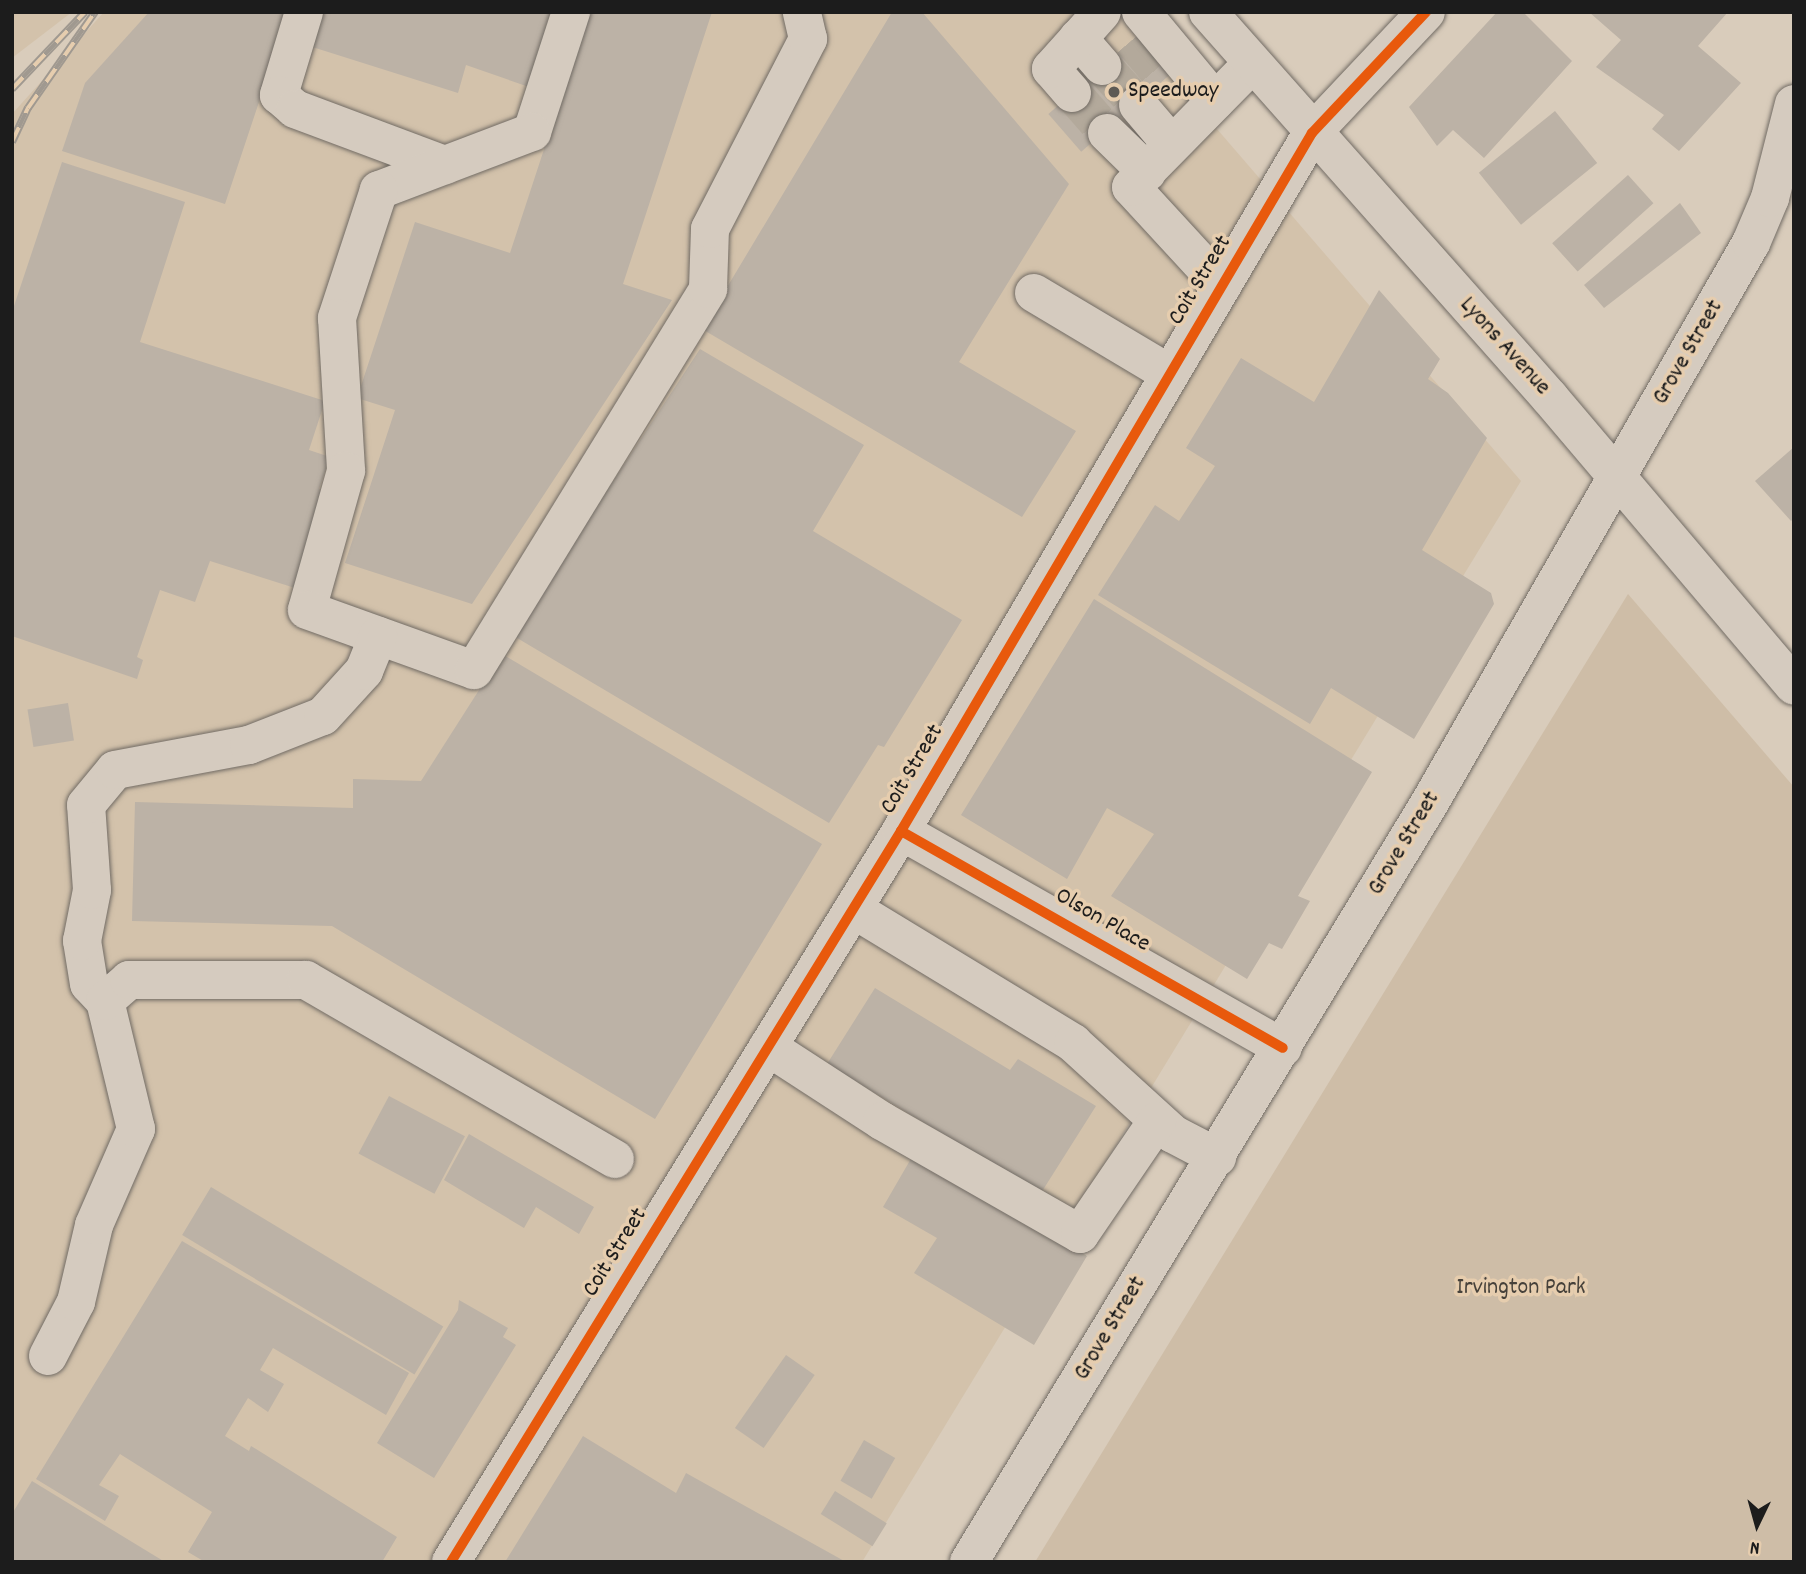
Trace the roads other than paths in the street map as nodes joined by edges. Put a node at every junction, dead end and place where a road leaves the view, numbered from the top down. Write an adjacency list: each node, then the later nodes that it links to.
1 (304, 12): 16 (main road)
2 (571, 12): 16 (main road)
3 (802, 12): 21 (main road)
4 (1208, 12): 8 (main road, Lyons Avenue)
5 (1426, 12): 14 (main road, Coit Street)
6 (1127, 21): 15 (main road)
7 (1094, 39): 10 (main road)
8 (1252, 64): 14 (main road, Lyons Avenue); 15 (main road)
9 (1167, 81): 15 (main road)
10 (1072, 93)
11 (1794, 104): 20 (main road, Grove Street)
12 (1138, 105): 15 (main road)
13 (1107, 133): 15 (main road)
14 (1312, 133): 17 (main road, Coit Street); 20 (main road, Lyons Avenue)
15 (1183, 134): 17 (main road)
16 (445, 165): 21 (main road)
17 (1222, 286): 19 (main road, Coit Street)
18 (1034, 293): 19 (main road)
19 (1170, 374): 23 (main road, Coit Street)
20 (1618, 479): 22 (main road, Lyons Avenue); 27 (main road, Grove Street)
21 (379, 636): 25 (main road)
22 (1794, 686)
23 (901, 831): 24 (main road, Coit Street); 27 (main road, Olson Place)
24 (853, 909): 26 (main road, Coit Street); 28 (main road)
25 (105, 1001): 30 (main road); 31 (main road)
26 (768, 1047): 28 (main road); 32 (main road, Coit Street)
27 (1283, 1048): 29 (main road, Grove Street)
28 (1157, 1121): 29 (main road)
29 (1217, 1157): 33 (main road, Grove Street)
30 (615, 1159)
31 (48, 1356)
32 (451, 1562)
33 (969, 1562)

